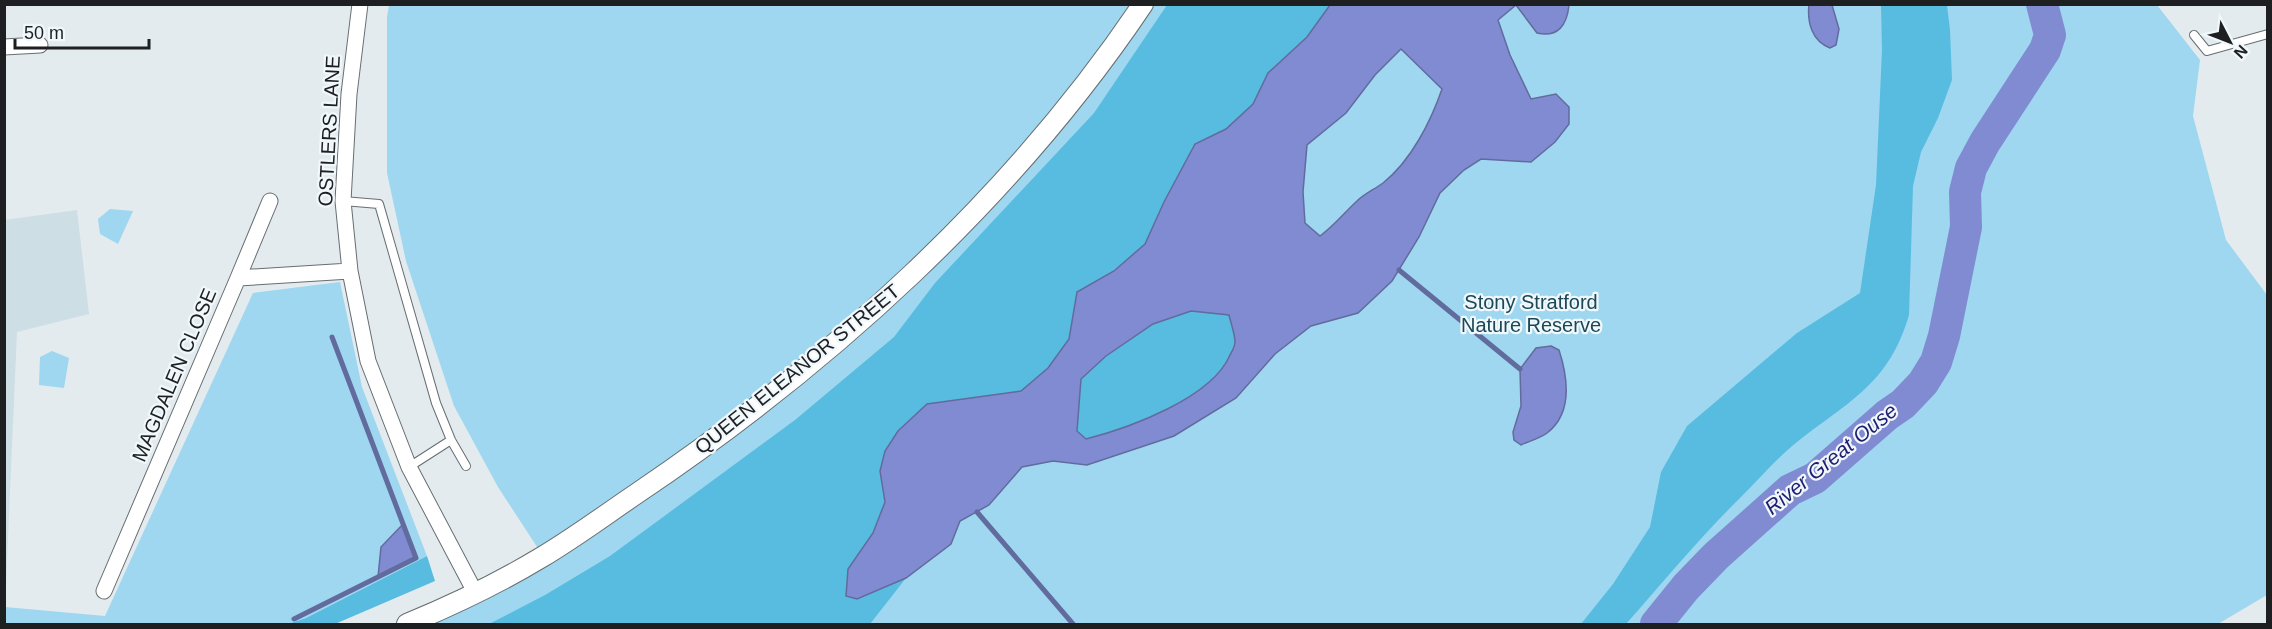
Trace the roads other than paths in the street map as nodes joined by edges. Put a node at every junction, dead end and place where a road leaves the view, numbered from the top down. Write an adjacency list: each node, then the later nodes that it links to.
1 (360, 4): 8 (street, OSTLERS LANE)
2 (1143, 4): 15 (street, QUEEN ELEANOR STREET)
3 (2268, 34): 4 (lane)
4 (2194, 35)
5 (40, 45): 6 (street)
6 (4, 47)
7 (270, 201): 10 (street)
8 (343, 201): 9 (street, OSTLERS LANE); 11 (lane)
9 (350, 271): 10 (street, MAGDALEN CLOSE); 13 (street, OSTLERS LANE)
10 (238, 278): 14 (street, MAGDALEN CLOSE)
11 (451, 440): 12 (lane); 13 (lane)
12 (466, 466)
13 (409, 467): 15 (street, OSTLERS LANE)
14 (104, 591)
15 (476, 594): 16 (street, QUEEN ELEANOR STREET)
16 (407, 624)

